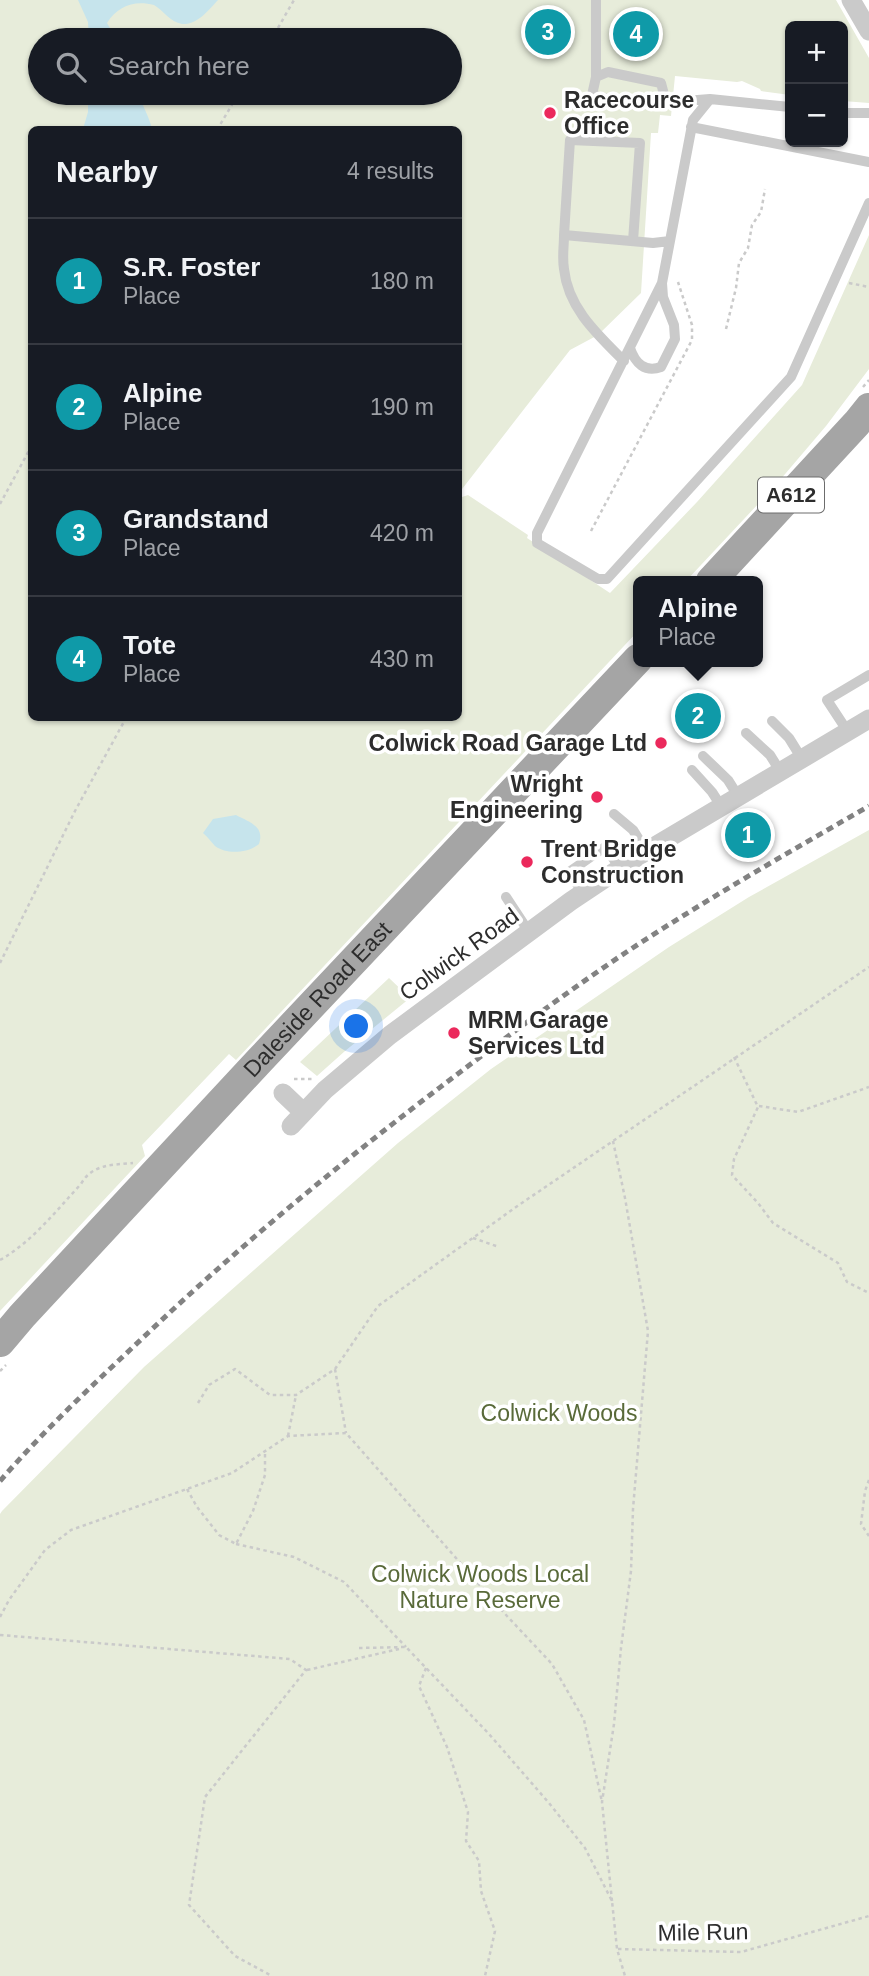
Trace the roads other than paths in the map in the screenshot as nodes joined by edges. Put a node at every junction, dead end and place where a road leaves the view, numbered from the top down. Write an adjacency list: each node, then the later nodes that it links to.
1 (596, 0): 4 (lane)
2 (851, 0): 3 (street)
3 (869, 32)
4 (596, 76): 6 (lane); 6 (lane)
5 (710, 99): 6 (lane); 7 (lane); 10 (lane)
6 (666, 102)
7 (785, 106)
8 (848, 113): 9 (lane)
9 (869, 113)
10 (691, 127): 11 (lane); 15 (lane)
11 (869, 162)
12 (869, 203): 18 (lane)
13 (564, 235): 14 (lane); 14 (lane); 18 (lane)
14 (632, 241): 15 (lane)
15 (670, 242): 16 (lane)
16 (662, 283): 17 (lane); 17 (lane)
17 (630, 348): 18 (lane)
18 (624, 361)
19 (869, 408): 20 (main road, A612)
20 (716, 576)
21 (633, 665): 37 (main road, Daleside Road East)
22 (869, 675): 25 (lane)
23 (869, 719): 25 (street, Colwick Road)
24 (772, 721): 28 (lane)
25 (848, 732): 28 (street, Colwick Road)
26 (747, 733): 30 (lane)
27 (703, 756): 31 (lane)
28 (802, 759): 30 (street, Colwick Road)
29 (692, 770): 31 (lane)
30 (780, 771): 31 (street, Colwick Road)
31 (729, 801): 33 (street, Colwick Road)
32 (614, 814): 33 (lane)
33 (646, 852): 35 (street, Colwick Road)
34 (506, 897): 35 (lane)
35 (529, 932): 36 (street, Colwick Road)
36 (283, 1093)
37 (0, 1342)

